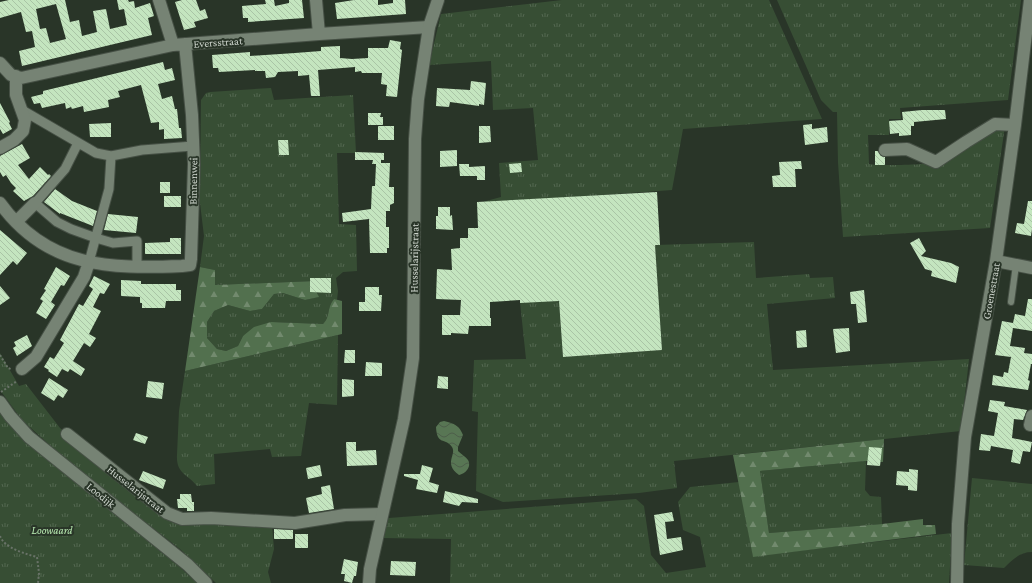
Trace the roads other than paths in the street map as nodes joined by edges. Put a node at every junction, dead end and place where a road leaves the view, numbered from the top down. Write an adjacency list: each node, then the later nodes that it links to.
1 (159, 0): 7 (street, Binnenwei)
2 (316, 0): 6 (street)
3 (438, 0): 5 (street, Husselarijstraat)
4 (1030, 0): 11 (street, Groenestraat)
5 (429, 27): 6 (street, Eversstraat); 30 (street, Husselarijstraat)
6 (319, 34): 7 (street, Eversstraat)
7 (179, 45): 9 (street, Eversstraat); 13 (street, Binnenwei)
8 (0, 63): 9 (street)
9 (13, 76): 10 (street)
10 (22, 110): 12 (street); 14 (street)
11 (1015, 125): 15 (street); 21 (street, Groenestraat)
12 (77, 145): 16 (street); 18 (street)
13 (193, 146): 16 (street); 24 (street, Binnenwei)
14 (0, 148)
15 (885, 150)
16 (111, 158): 20 (street)
17 (0, 203): 19 (street, Binnenwei)
18 (35, 203): 19 (street); 20 (street)
19 (8, 220): 22 (street, Binnenwei)
20 (96, 238): 22 (street); 24 (street)
21 (996, 261): 23 (street); 33 (street, Groenestraat)
22 (89, 262): 24 (street, Binnenwei); 27 (street)
23 (1016, 265): 25 (street); 26 (lane)
24 (137, 267)
25 (1032, 268)
26 (1011, 302)
27 (22, 369)
28 (0, 402): 31 (street, Loodijk)
29 (67, 434): 30 (street, Husselarijstraat)
30 (381, 514): 32 (street, Husselarijstraat)
31 (206, 583)
32 (369, 583)
33 (957, 583)

